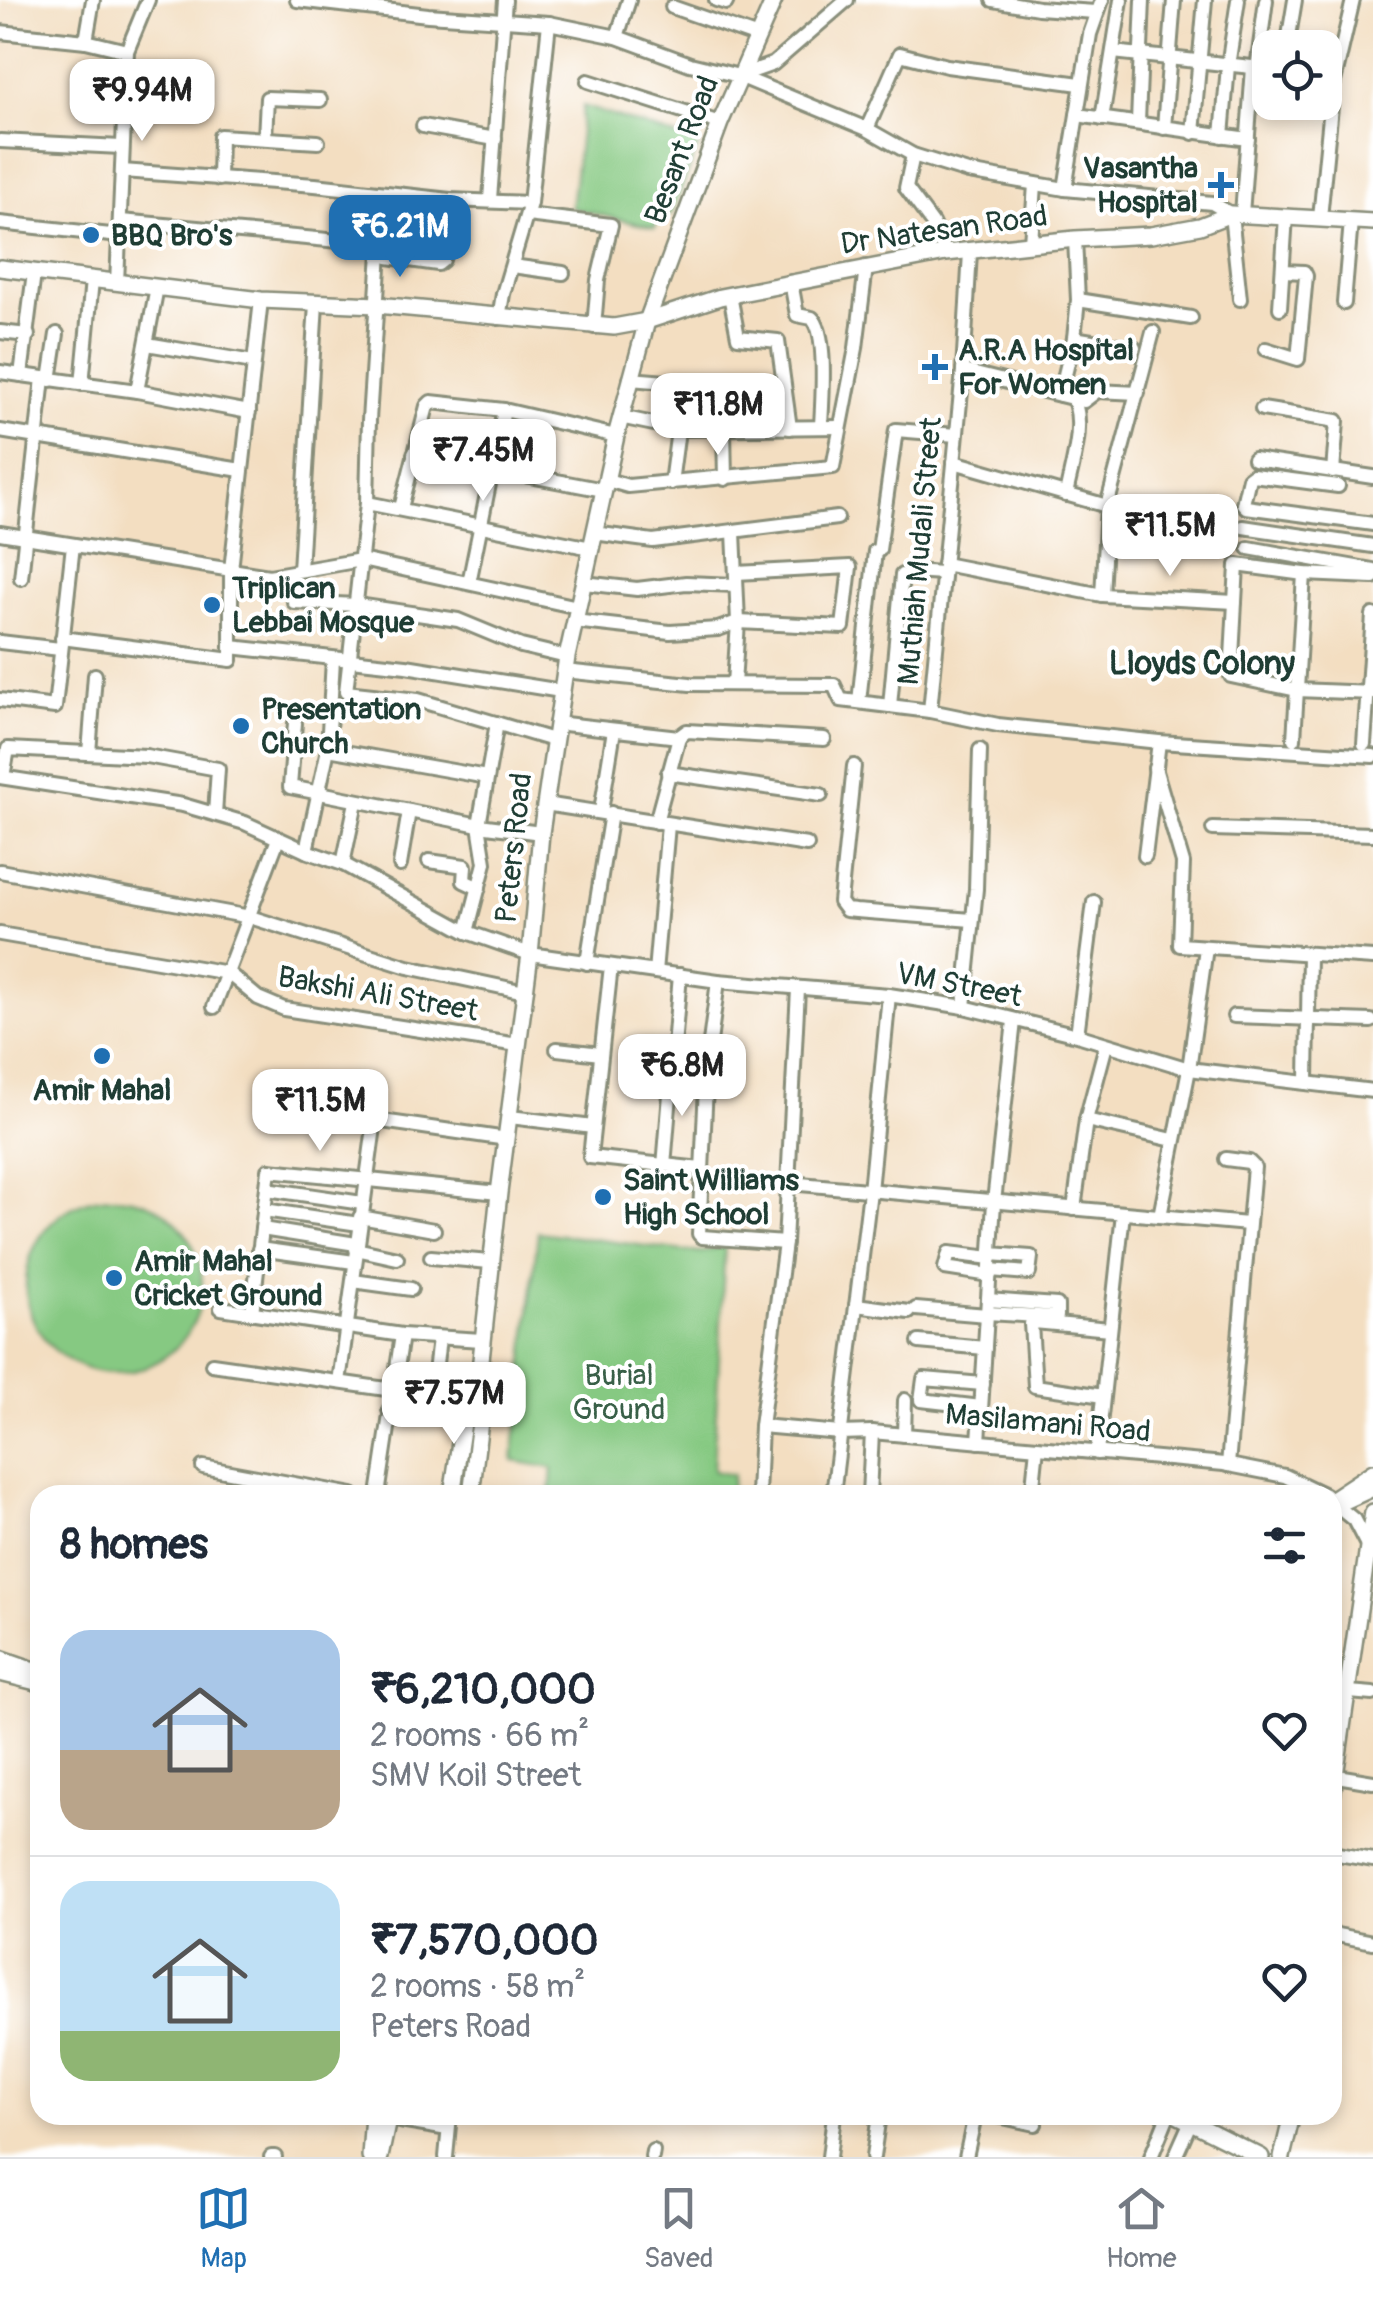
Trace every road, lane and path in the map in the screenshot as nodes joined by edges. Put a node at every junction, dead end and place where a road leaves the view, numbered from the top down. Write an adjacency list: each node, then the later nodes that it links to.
1 (93, 0): 29 (street)
2 (148, 0): 30 (street)
3 (297, 0): 20 (street)
4 (505, 0): 22 (street)
5 (628, 0): 27 (street)
6 (716, 0): 7 (street)
7 (728, 0)
8 (774, 0): 28 (main road, Besant Road)
9 (846, 0): 37 (street)
10 (993, 0): 19 (street)
11 (1121, 0): 31 (street)
12 (1142, 0): 32 (street)
13 (1174, 0): 33 (street)
14 (1204, 0): 34 (street)
15 (1238, 0): 35 (street)
16 (1266, 0): 24 (street)
17 (1295, 0): 25 (street)
18 (1354, 0): 67 (street)
19 (1098, 6): 39 (street)
20 (430, 7): 22 (street)
21 (672, 7): 28 (street)
22 (504, 20): 23 (street); 52 (street)
23 (549, 23): 27 (street); 64 (street)
24 (1263, 30)
25 (1290, 30)
26 (0, 32): 29 (street)
27 (617, 37): 37 (street)
28 (758, 37): 37 (main road, Besant Road)
29 (86, 42): 30 (street)
30 (127, 52): 56 (street)
31 (1114, 52): 32 (street); 43 (street)
32 (1141, 56): 33 (street); 44 (street)
33 (1170, 58): 34 (street); 47 (street)
34 (1199, 62): 35 (street); 49 (street)
35 (1228, 66): 36 (street); 50 (street)
36 (1252, 68)
37 (739, 76): 45 (main road, Besant Road); 48 (street)
38 (588, 81): 45 (street)
39 (1080, 84): 41 (street); 48 (street)
40 (320, 100): 51 (street)
41 (1077, 115): 43 (street); 61 (street)
42 (1252, 116): 53 (street)
43 (1102, 119): 44 (street)
44 (1138, 122): 47 (street)
45 (720, 123): 98 (main road, Besant Road)
46 (422, 126): 52 (street)
47 (1164, 128): 49 (street)
48 (867, 129): 57 (street)
49 (1193, 133): 50 (street)
50 (1222, 136): 53 (street)
51 (265, 138): 55 (street); 59 (street)
52 (495, 139): 63 (street)
53 (1248, 139): 65 (street)
54 (0, 141): 56 (street)
55 (318, 142)
56 (121, 147): 58 (street)
57 (913, 156): 60 (street); 77 (street)
58 (122, 171): 59 (street); 68 (street)
59 (219, 178): 62 (street)
60 (1036, 184): 61 (street); 74 (street)
61 (1065, 189): 65 (street)
62 (450, 200): 63 (street); 75 (street)
63 (490, 200): 64 (street)
64 (528, 209): 78 (street); 99 (street)
65 (1236, 214): 66 (main road, Dr Natesan Road); 73 (main road, Dr Natesan Road); 89 (street)
66 (1286, 216): 67 (main road, Dr Natesan Road); 81 (street)
67 (1320, 218): 69 (main road, Dr Natesan Road)
68 (121, 221): 72 (street); 75 (street)
69 (1352, 221): 70 (main road, Dr Natesan Road); 92 (street)
70 (1373, 222)
71 (0, 223): 72 (street)
72 (120, 236): 85 (street)
73 (1075, 238): 74 (main road, Dr Natesan Road); 91 (street)
74 (1031, 243): 76 (main road, Dr Natesan Road)
75 (380, 252): 94 (street)
76 (970, 252): 77 (main road, Dr Natesan Road); 109 (street, Muthiah Mudali Street)
77 (946, 254): 79 (main road, Dr Natesan Road)
78 (512, 266): 83 (street); 96 (street)
79 (866, 267): 86 (main road, Dr Natesan Road); 125 (street)
80 (0, 268): 82 (main road, Dr Natesan Road)
81 (1283, 270): 95 (street); 107 (street)
82 (34, 272): 84 (main road, Dr Natesan Road); 102 (street)
83 (564, 273)
84 (92, 280): 85 (main road, Dr Natesan Road); 114 (street)
85 (118, 282): 87 (main road, Dr Natesan Road)
86 (791, 282): 88 (main road, Dr Natesan Road); 124 (street)
87 (156, 287): 90 (main road, Dr Natesan Road); 105 (street)
88 (730, 295): 98 (main road, Dr Natesan Road); 126 (street)
89 (1240, 299)
90 (261, 300): 93 (main road, Dr Natesan Road); 108 (street)
91 (1078, 300): 97 (street); 104 (street)
92 (1344, 302)
93 (316, 303): 94 (main road, Dr Natesan Road); 161 (street)
94 (377, 305): 96 (main road, Dr Natesan Road); 144 (street)
95 (1280, 308)
96 (499, 318): 99 (main road, Dr Natesan Road)
97 (1191, 318)
98 (647, 322): 99 (main road, Dr Natesan Road); 113 (main road, Peters Road)
99 (594, 327)
100 (0, 332): 102 (street)
101 (1153, 332): 118 (street)
102 (28, 334): 111 (street)
103 (57, 334): 112 (street)
104 (1074, 338): 106 (street); 119 (street)
105 (147, 344): 108 (street); 117 (street)
106 (1134, 348)
107 (1266, 348)
108 (254, 362): 122 (street)
109 (963, 371): 119 (street); 130 (street, Muthiah Mudali Street)
110 (0, 372): 111 (street)
111 (21, 375): 112 (street)
112 (46, 379): 114 (street); 131 (street)
113 (630, 379): 115 (street); 123 (main road, Peters Road)
114 (82, 384): 117 (street)
115 (684, 385): 116 (street); 127 (street)
116 (727, 387)
117 (138, 391): 122 (street)
118 (1138, 393): 119 (street); 145 (street)
119 (1066, 396): 143 (street)
120 (1262, 409): 140 (street)
121 (504, 410): 132 (street); 133 (street); 136 (street)
122 (249, 412): 137 (street)
123 (620, 417): 127 (street); 132 (main road, Peters Road)
124 (821, 426): 125 (street); 126 (street)
125 (840, 427): 139 (street)
126 (790, 428): 128 (street)
127 (678, 429): 128 (street); 141 (street)
128 (724, 430): 139 (street)
129 (0, 432): 131 (street)
130 (956, 435): 135 (street, Muthiah Mudali Street); 187 (street)
131 (36, 436): 137 (street); 153 (street)
132 (616, 436): 142 (main road, Peters Road)
133 (414, 454): 136 (street); 146 (street)
134 (1254, 459): 140 (street)
135 (954, 462): 143 (street); 159 (street, Muthiah Mudali Street)
136 (493, 468): 142 (street); 149 (street)
137 (241, 470): 160 (street)
138 (1373, 477): 140 (street)
139 (725, 478): 141 (street)
140 (1335, 479): 148 (street)
141 (671, 483): 142 (street)
142 (606, 485): 154 (main road, Peters Road)
143 (1066, 495): 145 (street)
144 (367, 502): 146 (street); 158 (street)
145 (1107, 506): 168 (street)
146 (401, 508): 149 (street)
147 (837, 518): 152 (street)
148 (1373, 524)
149 (482, 525): 154 (street); 167 (street)
150 (1243, 526): 156 (street)
151 (0, 532): 153 (street)
152 (734, 532): 154 (street); 165 (street)
153 (26, 536): 155 (street); 164 (street)
154 (592, 540): 166 (main road, Peters Road)
155 (72, 546): 160 (street); 176 (street)
156 (1373, 546)
157 (1249, 548): 162 (street)
158 (361, 560): 161 (street); 167 (street); 171 (street)
159 (943, 568): 168 (street); 188 (street); 189 (street, Muthiah Mudali Street)
160 (232, 570): 161 (street); 177 (street)
161 (300, 570)
162 (1373, 573): 163 (street)
163 (1304, 574): 170 (street); 183 (street)
164 (20, 578)
165 (736, 579): 166 (street); 174 (street); 174 (street)
166 (584, 583): 172 (main road, Peters Road)
167 (469, 584): 172 (street)
168 (1102, 595): 170 (street)
169 (294, 602): 171 (street)
170 (1235, 602): 183 (street)
171 (357, 605): 179 (street); 180 (street)
172 (576, 614): 174 (street); 180 (main road, Peters Road)
173 (1373, 616): 185 (street)
174 (738, 622): 182 (street)
175 (0, 642): 176 (street)
176 (61, 644): 177 (street); 186 (street)
177 (231, 647): 178 (street)
178 (334, 659): 179 (street); 198 (street)
179 (350, 661): 184 (street); 191 (street)
180 (566, 664): 182 (street); 184 (main road, Peters Road)
181 (95, 675): 201 (street)
182 (734, 684): 187 (street)
183 (1297, 690): 185 (street); 196 (street)
184 (561, 691): 193 (main road, Peters Road)
185 (1370, 693): 200 (street)
186 (0, 700)
187 (858, 702): 188 (street)
188 (890, 706): 189 (street)
189 (930, 711): 197 (street, Muthiah Mudali Street)
190 (295, 723): 207 (street)
191 (497, 723): 193 (street); 206 (street)
192 (614, 730): 193 (street); 194 (street); 212 (street)
193 (555, 731): 210 (main road, Peters Road)
194 (679, 737): 195 (street); 204 (street)
195 (824, 739)
196 (1294, 739)
197 (1159, 742): 200 (street, Muthiah Mudali Street); 203 (street)
198 (328, 749): 206 (street); 207 (street)
199 (980, 750): 230 (street)
200 (1369, 750)
201 (89, 753): 205 (street); 213 (street)
202 (854, 766): 230 (street)
203 (1156, 768): 222 (street); 233 (street)
204 (668, 774): 208 (street); 214 (street)
205 (2, 777): 213 (street, VM Street)
206 (487, 777): 215 (street)
207 (321, 794): 209 (street); 221 (street)
208 (821, 795)
209 (356, 802): 211 (street); 224 (street)
210 (546, 804): 212 (street); 217 (main road, Peters Road)
211 (410, 811): 215 (street); 225 (street)
212 (606, 812): 214 (street); 237 (street)
213 (215, 814): 219 (street, VM Street)
214 (662, 824): 220 (street); 239 (street)
215 (479, 825): 217 (street); 227 (street)
216 (1213, 829): 218 (street)
217 (541, 834): 234 (main road, Peters Road)
218 (1373, 834)
219 (278, 839): 221 (street, VM Street); 229 (street)
220 (807, 845)
221 (306, 851): 224 (street, VM Street)
222 (1145, 856)
223 (429, 861): 227 (street)
224 (343, 864): 231 (street, VM Street)
225 (400, 865)
226 (0, 870): 229 (street)
227 (479, 888): 231 (street)
228 (1094, 902): 252 (street)
229 (250, 916): 240 (street); 244 (street)
230 (972, 920): 247 (street)
231 (467, 932): 234 (street, VM Street)
232 (0, 934): 240 (street, Bakshi Ali Street)
233 (1206, 948): 235 (street); 257 (street)
234 (530, 954): 237 (street, VM Street); 244 (main road, Peters Road)
235 (1309, 954): 236 (street); 249 (street)
236 (1373, 958)
237 (587, 962): 238 (street, VM Street)
238 (611, 966): 239 (street, VM Street); 256 (street)
239 (655, 972): 241 (street, VM Street)
240 (228, 974): 246 (street); 253 (street, Bakshi Ali Street)
241 (680, 976): 242 (street, VM Street); 266 (street)
242 (718, 982): 243 (street, VM Street); 267 (street)
243 (798, 989): 245 (street, VM Street); 269 (street)
244 (525, 992): 253 (main road, Peters Road)
245 (889, 995): 247 (street, VM Street); 271 (street)
246 (214, 1007)
247 (964, 1008): 250 (street, VM Street)
248 (1234, 1016): 249 (street)
249 (1310, 1018): 251 (street); 258 (street)
250 (1014, 1021): 252 (street, VM Street); 273 (street)
251 (1371, 1021)
252 (1077, 1035): 254 (street, VM Street)
253 (518, 1044): 260 (main road, Peters Road)
254 (1106, 1046): 257 (street, VM Street); 261 (street)
255 (557, 1048): 256 (street)
256 (601, 1054): 262 (street)
257 (1189, 1069): 258 (street, VM Street); 264 (street)
258 (1308, 1082): 259 (street, VM Street)
259 (1373, 1090)
260 (510, 1117): 262 (street); 263 (main road, Peters Road)
261 (1086, 1120): 264 (street); 274 (street)
262 (592, 1127): 266 (street)
263 (507, 1140): 268 (street); 272 (main road, Peters Road)
264 (1174, 1140): 278 (street)
265 (1226, 1158): 279 (street)
266 (664, 1166): 267 (street)
267 (701, 1169): 282 (street)
268 (366, 1180): 270 (street); 272 (street); 277 (street)
269 (789, 1183): 271 (street); 282 (street)
270 (267, 1190): 275 (street); 277 (street)
271 (870, 1190): 273 (street); 293 (street)
272 (498, 1193): 288 (main road, Peters Road)
273 (994, 1202): 274 (street); 289 (street)
274 (1074, 1209): 276 (street)
275 (264, 1210): 277 (street); 280 (street)
276 (1123, 1213): 278 (street); 298 (street)
277 (360, 1214): 281 (street); 284 (street)
278 (1160, 1216): 279 (street)
279 (1248, 1224): 322 (street)
280 (262, 1229): 283 (street); 284 (street)
281 (434, 1230)
282 (785, 1243): 315 (street)
283 (259, 1249): 284 (street); 296 (street)
284 (356, 1251): 287 (street); 291 (street)
285 (1031, 1251): 289 (street)
286 (430, 1257): 288 (street)
287 (397, 1258)
288 (490, 1262): 301 (main road, Peters Road)
289 (990, 1264): 290 (street); 295 (street)
290 (946, 1276)
291 (353, 1282): 292 (street); 297 (street)
292 (411, 1289)
293 (856, 1305): 295 (street); 317 (street)
294 (221, 1308): 296 (street)
295 (987, 1309): 303 (street)
296 (252, 1313): 297 (street)
297 (346, 1328): 299 (street); 305 (street)
298 (1110, 1329): 309 (street); 309 (street)
299 (402, 1335): 300 (street); 308 (street)
300 (439, 1338): 301 (street); 313 (street)
301 (482, 1340): 307 (main road, Peters Road)
302 (919, 1342): 303 (street)
303 (985, 1348): 306 (street)
304 (212, 1364): 305 (street)
305 (339, 1382): 308 (street)
306 (983, 1384): 311 (street); 311 (street)
307 (478, 1388): 314 (main road, Peters Road); 329 (main road, Peters Road)
308 (393, 1390): 312 (street)
309 (1103, 1396): 321 (street)
310 (906, 1400): 318 (street)
311 (981, 1406): 319 (street)
312 (389, 1410): 313 (street); 326 (street)
313 (430, 1416): 314 (street)
314 (468, 1422): 327 (main road, Peters Road); 328 (main road)
315 (761, 1426): 317 (street, Masilamani Road); 330 (street)
316 (872, 1432): 317 (street, Masilamani Road); 318 (street, Masilamani Road); 332 (street)
317 (840, 1433): 331 (street)
318 (904, 1435): 319 (street, Masilamani Road)
319 (979, 1442): 320 (street, Masilamani Road)
320 (1037, 1448): 321 (street, Masilamani Road); 333 (street)
321 (1097, 1453): 322 (street, Masilamani Road)
322 (1228, 1465): 334 (street, Masilamani Road)
323 (203, 1468): 325 (street)
324 (1373, 1472): 336 (main road)
325 (297, 1485)
326 (379, 1485)
327 (454, 1485)
328 (464, 1485)
329 (472, 1485)
330 (758, 1485)
331 (834, 1485)
332 (870, 1485)
333 (1033, 1485)
334 (1301, 1485)
335 (1373, 1488): 337 (main road)
336 (1342, 1495)
337 (1342, 1499)
338 (1342, 1510): 340 (street)
339 (1373, 1512): 340 (main road)
340 (1367, 1545): 341 (main road)
341 (1366, 1606): 346 (main road)
342 (0, 1658): 343 (main road)
343 (30, 1668)
344 (0, 1673): 345 (main road)
345 (30, 1680)
346 (1349, 1692): 347 (street); 348 (main road)
347 (1373, 1694)
348 (1342, 1741)
349 (1342, 1777): 350 (street)
350 (1373, 1782)
351 (1342, 1855): 352 (street)
352 (1373, 1860)
353 (1342, 1936): 354 (street)
354 (1373, 1942)
355 (449, 2125): 363 (street)
356 (833, 2125): 364 (street)
357 (878, 2125): 365 (street)
358 (973, 2125): 366 (street)
359 (1164, 2125): 367 (street)
360 (1182, 2125): 368 (street)
361 (1198, 2125): 369 (main road)
362 (1290, 2125): 370 (main road)
363 (446, 2157)
364 (830, 2157)
365 (873, 2157)
366 (966, 2157)
367 (1151, 2157)
368 (1175, 2157)
369 (1261, 2157)
370 (1282, 2157)

